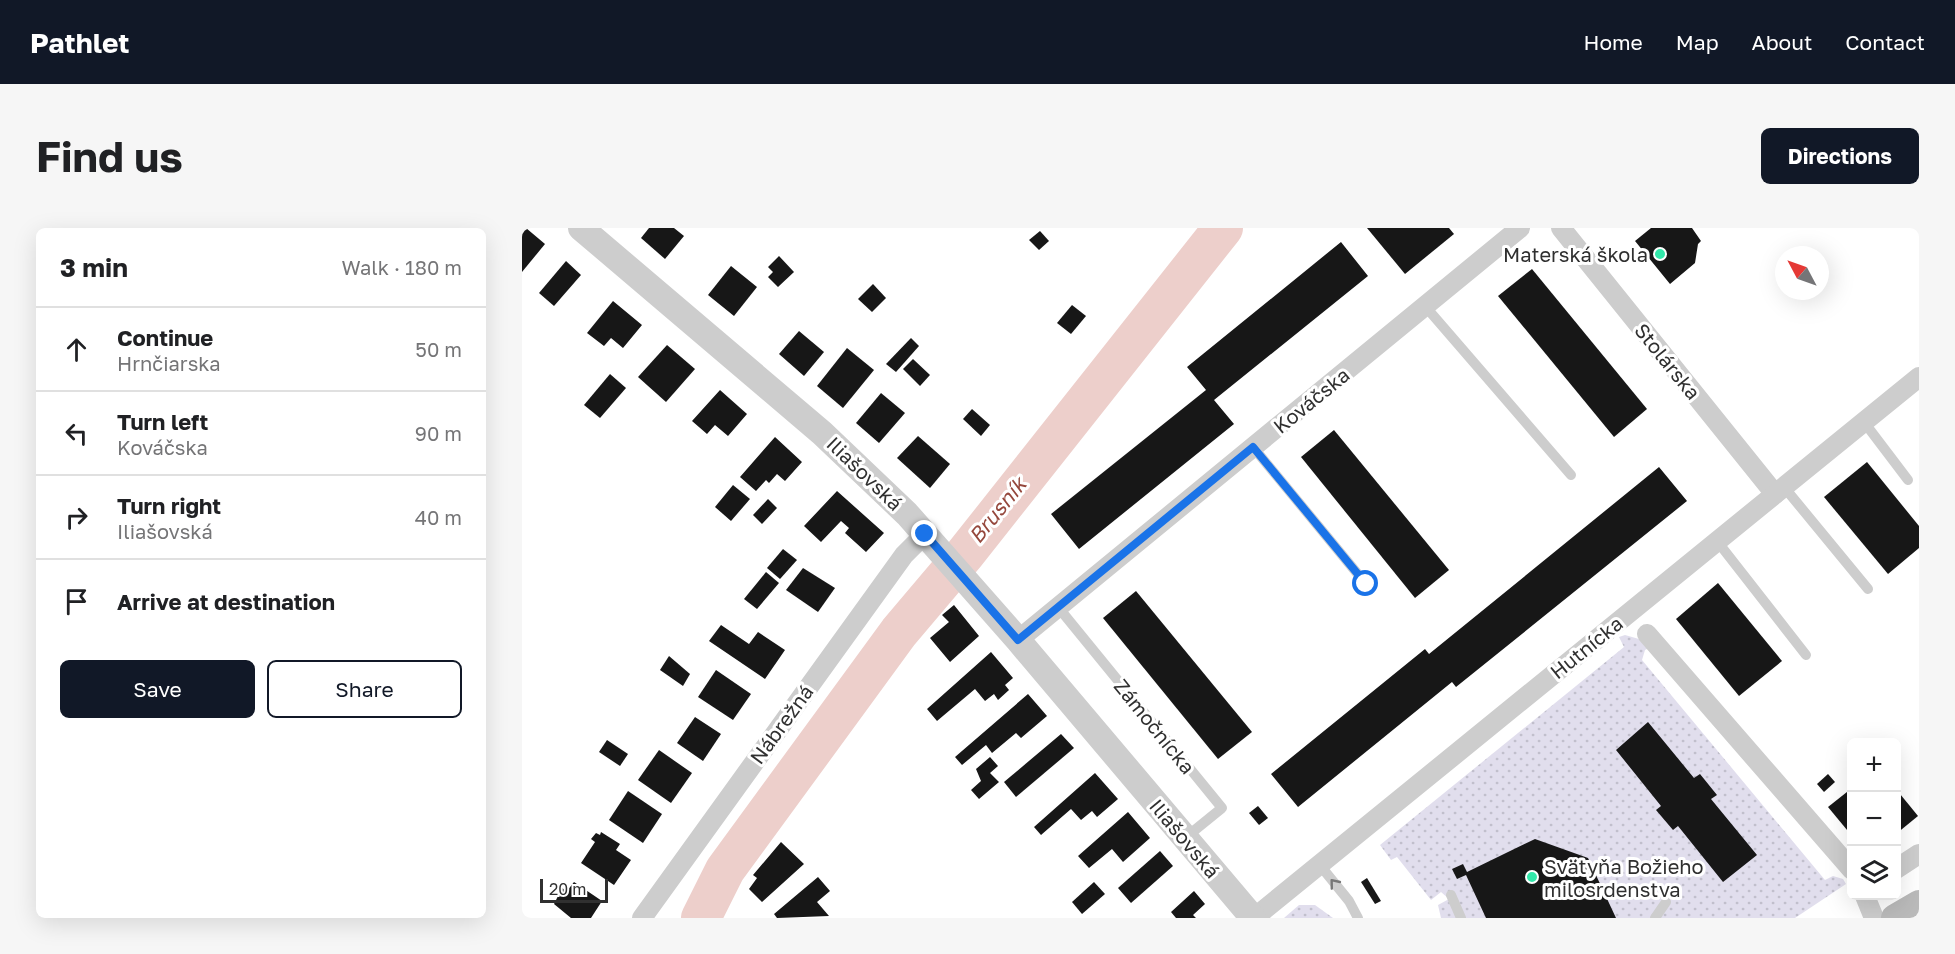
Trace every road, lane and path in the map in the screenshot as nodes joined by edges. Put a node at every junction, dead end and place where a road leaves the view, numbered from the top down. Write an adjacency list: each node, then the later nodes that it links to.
1 (581, 228): 11 (street, Iliašovská)
2 (1520, 228): 4 (street, Kováčska)
3 (1561, 228): 10 (street, Stolárska)
4 (1425, 306): 7 (street, Kováčska); 8 (lane)
5 (1919, 377): 6 (street, Hutnícka)
6 (1864, 422): 9 (lane); 10 (street, Hutnícka)
7 (1253, 447): 13 (lane); 15 (street, Kováčska)
8 (1570, 475)
9 (1908, 480)
10 (1779, 491): 12 (street, Hutnícka); 14 (lane)
11 (929, 539): 17 (street, Iliašovská); 28 (street, Nábrežná)
12 (1717, 541): 18 (lane); 21 (street, Hutnícka)
13 (1366, 584)
14 (1868, 589)
15 (1058, 607): 17 (street, Kováčska); 19 (lane, Zámočnícka)
16 (1647, 634): 22 (street)
17 (1018, 640): 19 (street, Iliašovská)
18 (1806, 655)
19 (1185, 838): 29 (street, Iliašovská)
20 (1919, 854): 23 (street)
21 (1319, 864): 29 (street, Hutnícka); 30 (lane, one-way to 21)
22 (1847, 865)
23 (1901, 865)
24 (1451, 895): 31 (lane)
25 (1867, 900): 33 (street)
26 (1666, 902): 32 (lane)
27 (1919, 903): 34 (main road)
28 (642, 918)
29 (1254, 918)
30 (1358, 918)
31 (1461, 918)
32 (1655, 918)
33 (1874, 918)
34 (1895, 918)

